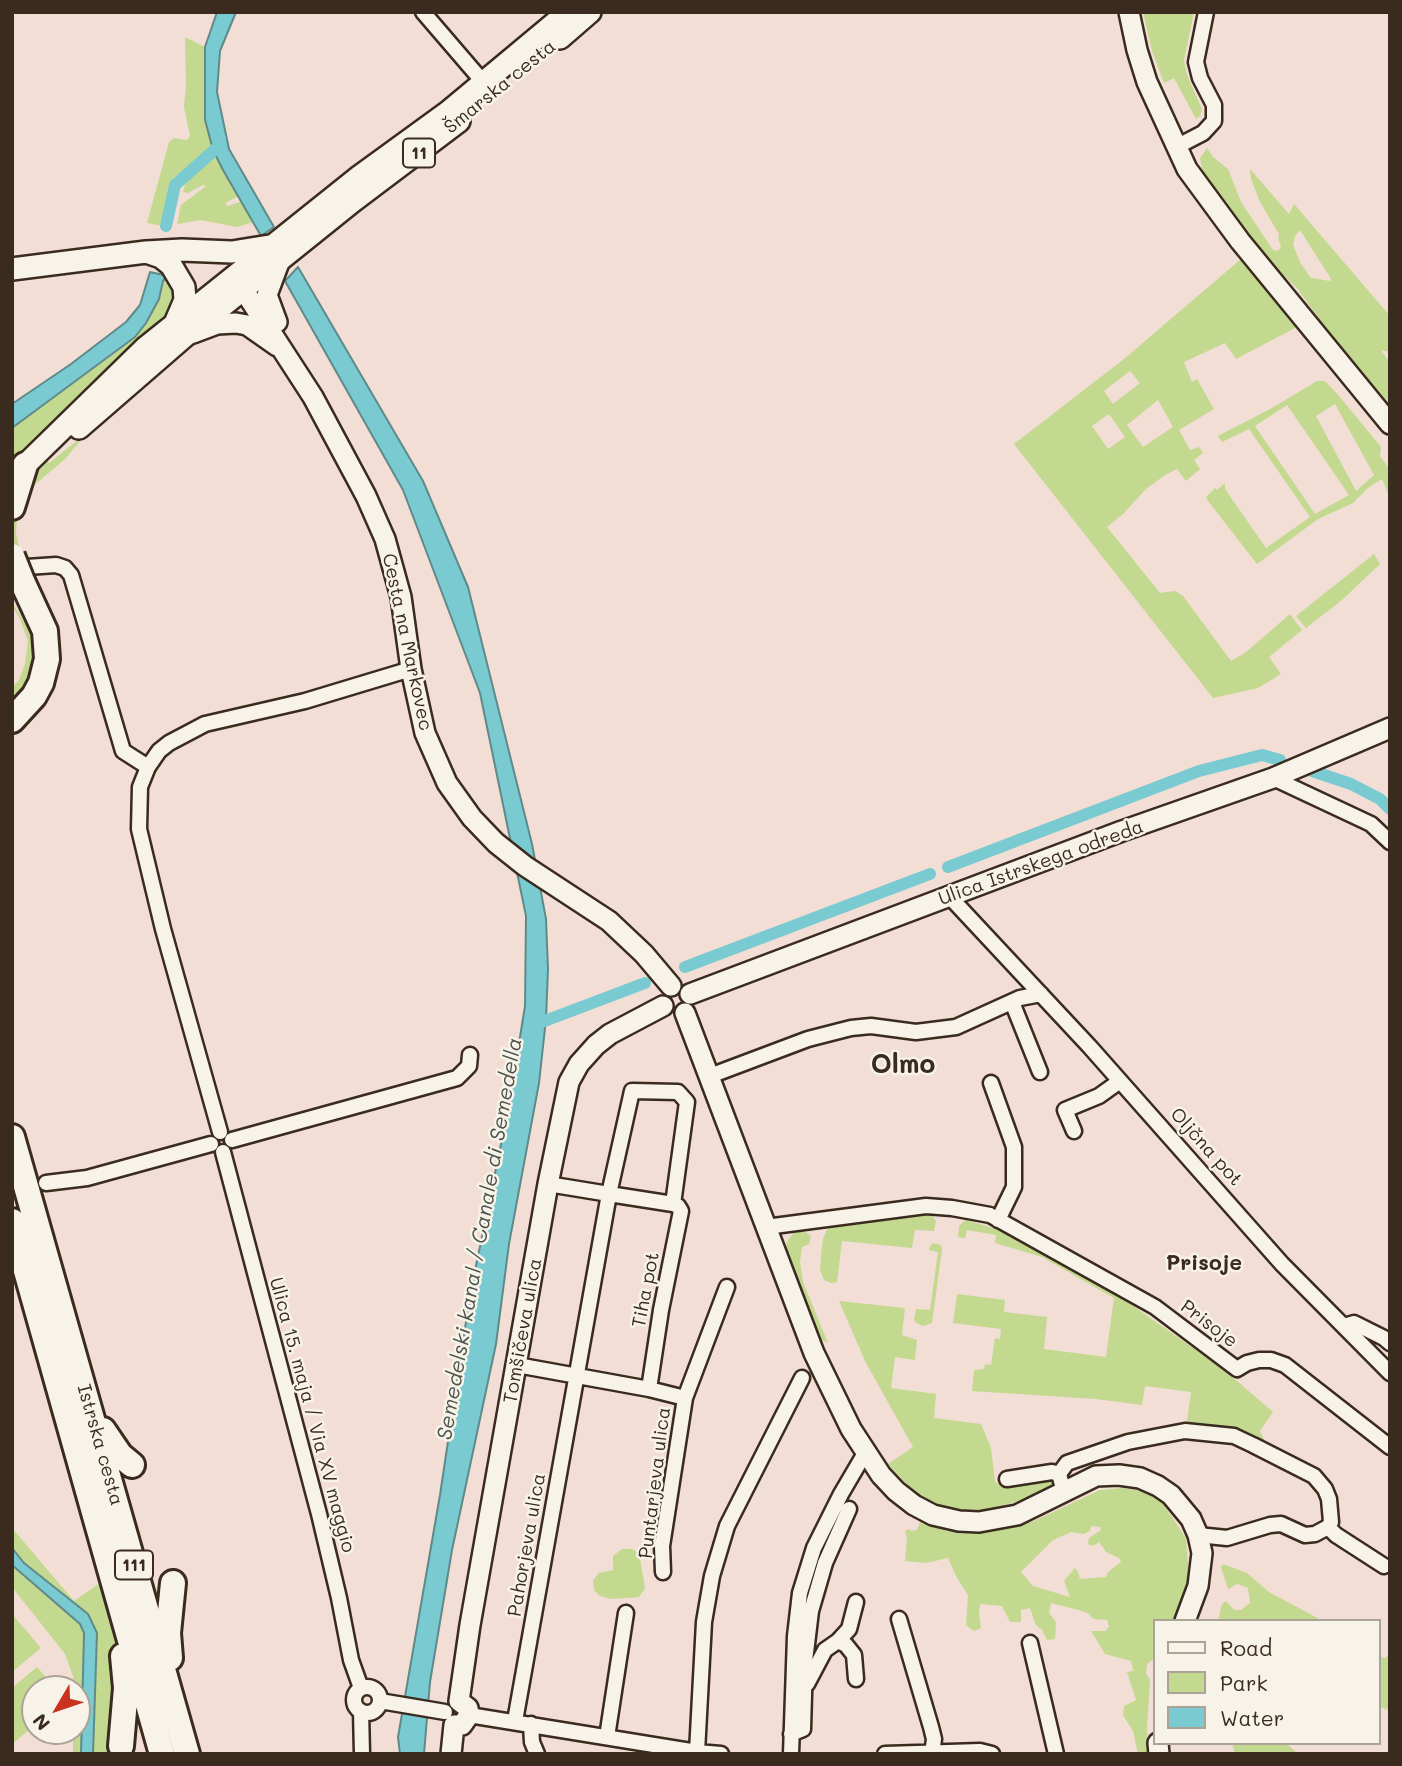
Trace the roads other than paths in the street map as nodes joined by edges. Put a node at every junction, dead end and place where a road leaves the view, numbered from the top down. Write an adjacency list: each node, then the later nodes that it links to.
1 (422, 12): 6 (street)
2 (568, 12): 6 (main road, Šmarska cesta / 11)
3 (590, 12): 10 (main road, Šmarska cesta / 11)
4 (1129, 12): 7 (street)
5 (1206, 12): 7 (street)
6 (484, 83): 10 (main road, Šmarska cesta / 11)
7 (1175, 147): 15 (street)
8 (181, 250): 9 (main road); 10 (main road); 12 (main road)
9 (146, 252): 11 (main road); 13 (main road)
10 (277, 252): 12 (main road, Šmarska cesta / 11); 14 (street)
11 (12, 270)
12 (238, 283): 13 (main road, 11); 14 (street, Cesta na Markovec)
13 (180, 330): 14 (street); 16 (main road, 11)
14 (286, 353): 19 (street, Cesta na Markovec)
15 (1390, 424)
16 (26, 465): 17 (highway)
17 (12, 507)
18 (16, 577): 20 (highway); 21 (highway); 23 (street)
19 (411, 669): 23 (street, Ulica 15. maja / Via XV maggio); 27 (street, Cesta na Markovec)
20 (12, 708)
21 (12, 720)
22 (1390, 728): 24 (street, Ulica Istrskega odreda)
23 (148, 767): 39 (street, Ulica 15. maja / Via XV maggio)
24 (1273, 778): 25 (street); 26 (street, Ulica Istrskega odreda)
25 (1390, 842)
26 (949, 896): 28 (street, Oljčna pot); 30 (street, Ulica Istrskega odreda)
27 (671, 986): 30 (street); 31 (street)
28 (1041, 994): 29 (street); 35 (street, Oljčna pot)
29 (1012, 1002): 33 (street); 34 (street)
30 (688, 1003): 31 (street); 46 (street)
31 (663, 1006): 41 (street, Tomšičeva ulica)
32 (470, 1055): 39 (street)
33 (1040, 1072)
34 (715, 1074)
35 (1119, 1081): 37 (street); 48 (street, Oljčna pot)
36 (991, 1083): 44 (street)
37 (1074, 1131)
38 (12, 1136): 56 (highway, Istrska cesta / 111)
39 (221, 1142): 40 (street); 76 (street, Ulica 15. maja / Via XV maggio)
40 (46, 1183)
41 (548, 1185): 42 (street); 50 (street, Tomšičeva ulica)
42 (609, 1194): 43 (street); 43 (street, Pahorjeva ulica); 52 (street, Pahorjeva ulica)
43 (673, 1204): 54 (street, Tiha pot)
44 (998, 1220): 46 (street, Prisoje); 57 (street, Prisoje)
45 (12, 1221): 68 (highway, Istrska cesta / 111)
46 (766, 1227): 58 (street)
47 (727, 1287): 55 (street, Puntarjeva ulica)
48 (1344, 1326): 49 (street); 51 (street, Oljčna pot)
49 (1390, 1343)
50 (517, 1365): 52 (street); 80 (street, Tomšičeva ulica)
51 (1390, 1373)
52 (578, 1375): 54 (street); 82 (street, Pahorjeva ulica)
53 (802, 1378): 87 (street)
54 (649, 1389): 55 (street, Puntarjeva ulica)
55 (685, 1398): 66 (street, Puntarjeva ulica)
56 (90, 1409): 59 (highway); 81 (highway, Istrska cesta / 111)
57 (1390, 1447)
58 (866, 1452): 61 (street); 84 (street)
59 (132, 1465)
60 (1007, 1479): 61 (street)
61 (1062, 1483): 63 (street); 64 (street)
62 (849, 1509): 77 (street)
63 (1328, 1527): 64 (street); 65 (street)
64 (1198, 1535): 72 (street)
65 (1384, 1566)
66 (663, 1572)
67 (173, 1583): 81 (highway)
68 (117, 1594): 86 (highway); 89 (highway, Istrska cesta / 111)
69 (856, 1602): 73 (street)
70 (626, 1613): 85 (street)
71 (899, 1619): 88 (street)
72 (1186, 1619)
73 (838, 1642): 75 (street); 77 (street)
74 (1030, 1643): 98 (street)
75 (856, 1679)
76 (361, 1688): 78 (street); 79 (street, Ulica 15. maja / Via XV maggio)
77 (804, 1689): 84 (street)
78 (387, 1702): 79 (street); 80 (street)
79 (361, 1711): 91 (street, Ulica 15. maja / Via XV maggio)
80 (451, 1712): 82 (street); 92 (street, Tomšičeva ulica)
81 (178, 1721): 90 (highway, Istrska cesta / 111)
82 (515, 1721): 83 (street)
83 (531, 1724): 85 (street); 93 (street)
84 (791, 1734): 95 (street)
85 (607, 1737): 87 (street)
86 (121, 1745)
87 (697, 1752): 94 (street)
88 (932, 1753): 96 (street); 97 (street)
89 (162, 1754)
90 (187, 1754)
91 (362, 1754)
92 (451, 1754)
93 (537, 1754)
94 (721, 1754)
95 (791, 1754)
96 (885, 1754)
97 (992, 1754)
98 (1056, 1754)

